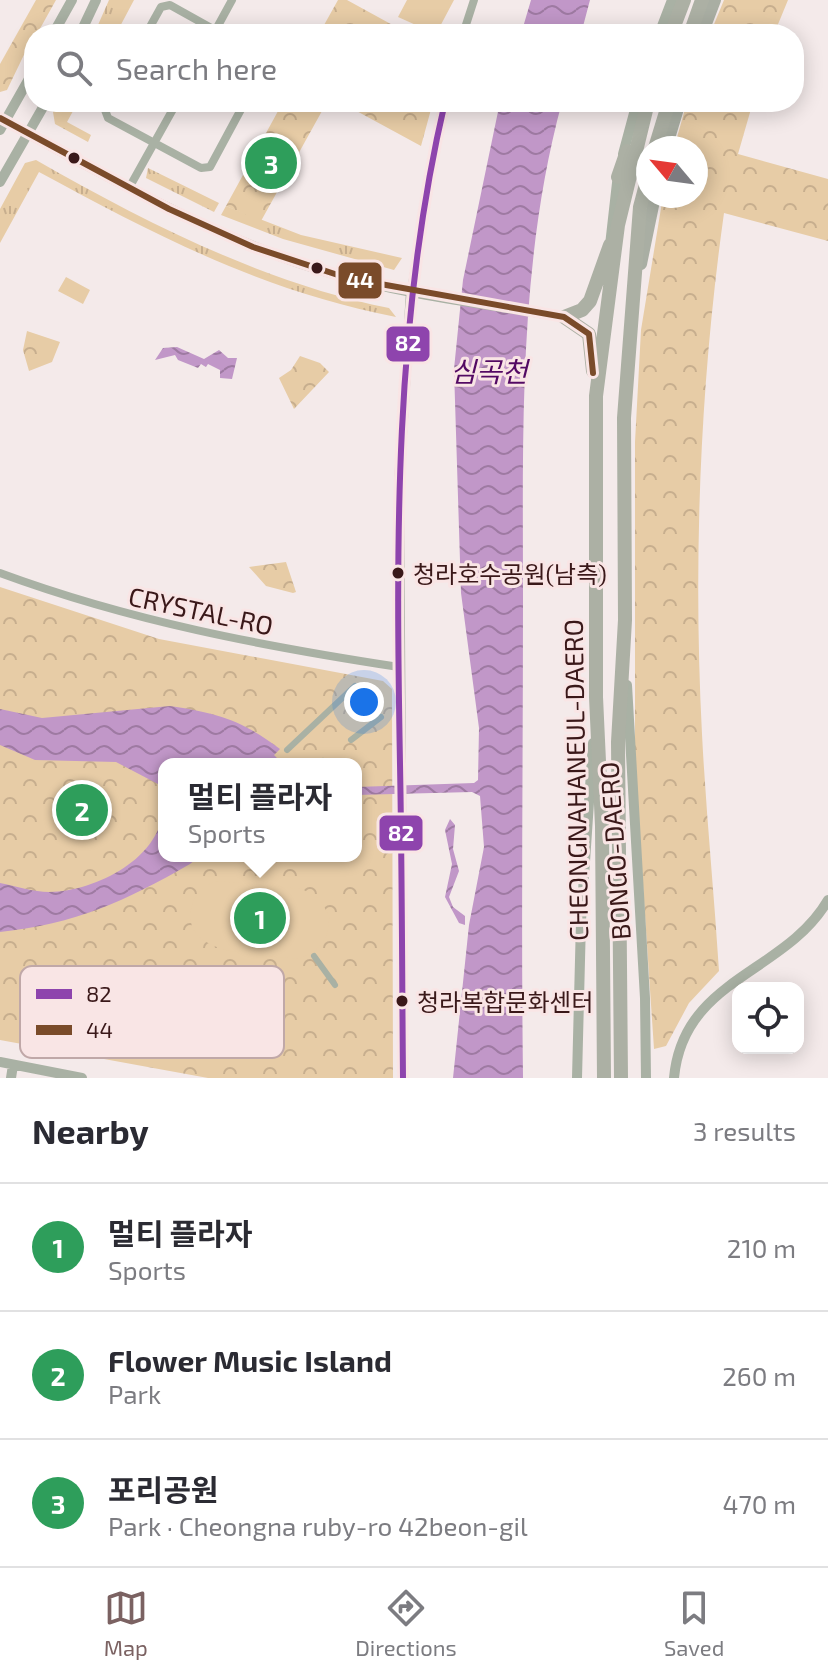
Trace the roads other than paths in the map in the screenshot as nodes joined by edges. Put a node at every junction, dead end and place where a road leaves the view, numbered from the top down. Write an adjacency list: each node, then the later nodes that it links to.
1 (72, 0): 9 (street)
2 (96, 0): 10 (street)
3 (232, 0): 13 (street)
4 (474, 0): 14 (street)
5 (672, 0): 15 (street)
6 (684, 0): 16 (highway)
7 (702, 0): 17 (highway)
8 (715, 0): 18 (main road)
9 (59, 24)
10 (85, 24)
11 (152, 24): 12 (street)
12 (202, 24)
13 (221, 24)
14 (466, 24)
15 (663, 24)
16 (675, 24)
17 (694, 24)
18 (706, 24)
19 (24, 87): 30 (street)
20 (41, 112): 31 (street)
21 (106, 112): 34 (street)
22 (172, 112): 34 (street)
23 (240, 112): 34 (street)
24 (443, 112): 41 (street)
25 (634, 112): 35 (street)
26 (643, 112): 35 (highway)
27 (645, 112): 42 (highway, CHEONGNAHANEUL-DAERO)
28 (666, 112): 32 (highway)
29 (677, 112): 33 (main road)
30 (2, 123): 31 (street)
31 (29, 133): 36 (street); 37 (street)
32 (659, 136)
33 (670, 136)
34 (154, 144): 37 (street)
35 (618, 177): 40 (street)
36 (0, 182)
37 (129, 188): 41 (street)
38 (640, 208): 44 (highway, CHEONGNAHANEUL-DAERO)
39 (653, 208): 44 (main road)
40 (610, 245): 42 (street); 43 (highway)
41 (411, 291): 43 (street); 48 (street)
42 (609, 300): 45 (highway, CHEONGNAHANEUL-DAERO)
43 (564, 317): 45 (highway)
44 (630, 318): 47 (highway, CHEONGNAHANEUL-DAERO)
45 (596, 396): 50 (highway, CHEONGNAHANEUL-DAERO)
46 (0, 573): 48 (street, CRYSTAL-RO)
47 (625, 620): 64 (highway, CHEONGNAHANEUL-DAERO); 65 (street, BONGO-DAERO)
48 (399, 667): 61 (street)
49 (355, 686): 53 (street)
50 (596, 697): 62 (street, BONGO-DAERO); 63 (highway, CHEONGNAHANEUL-DAERO)
51 (381, 717): 52 (street)
52 (351, 740)
53 (287, 750)
54 (828, 900): 66 (street)
55 (314, 956): 56 (street)
56 (335, 985)
57 (0, 1062): 58 (street)
58 (13, 1065): 59 (street); 60 (street)
59 (11, 1078)
60 (82, 1078)
61 (403, 1078)
62 (577, 1078)
63 (604, 1078)
64 (621, 1078)
65 (646, 1078)
66 (674, 1078)

